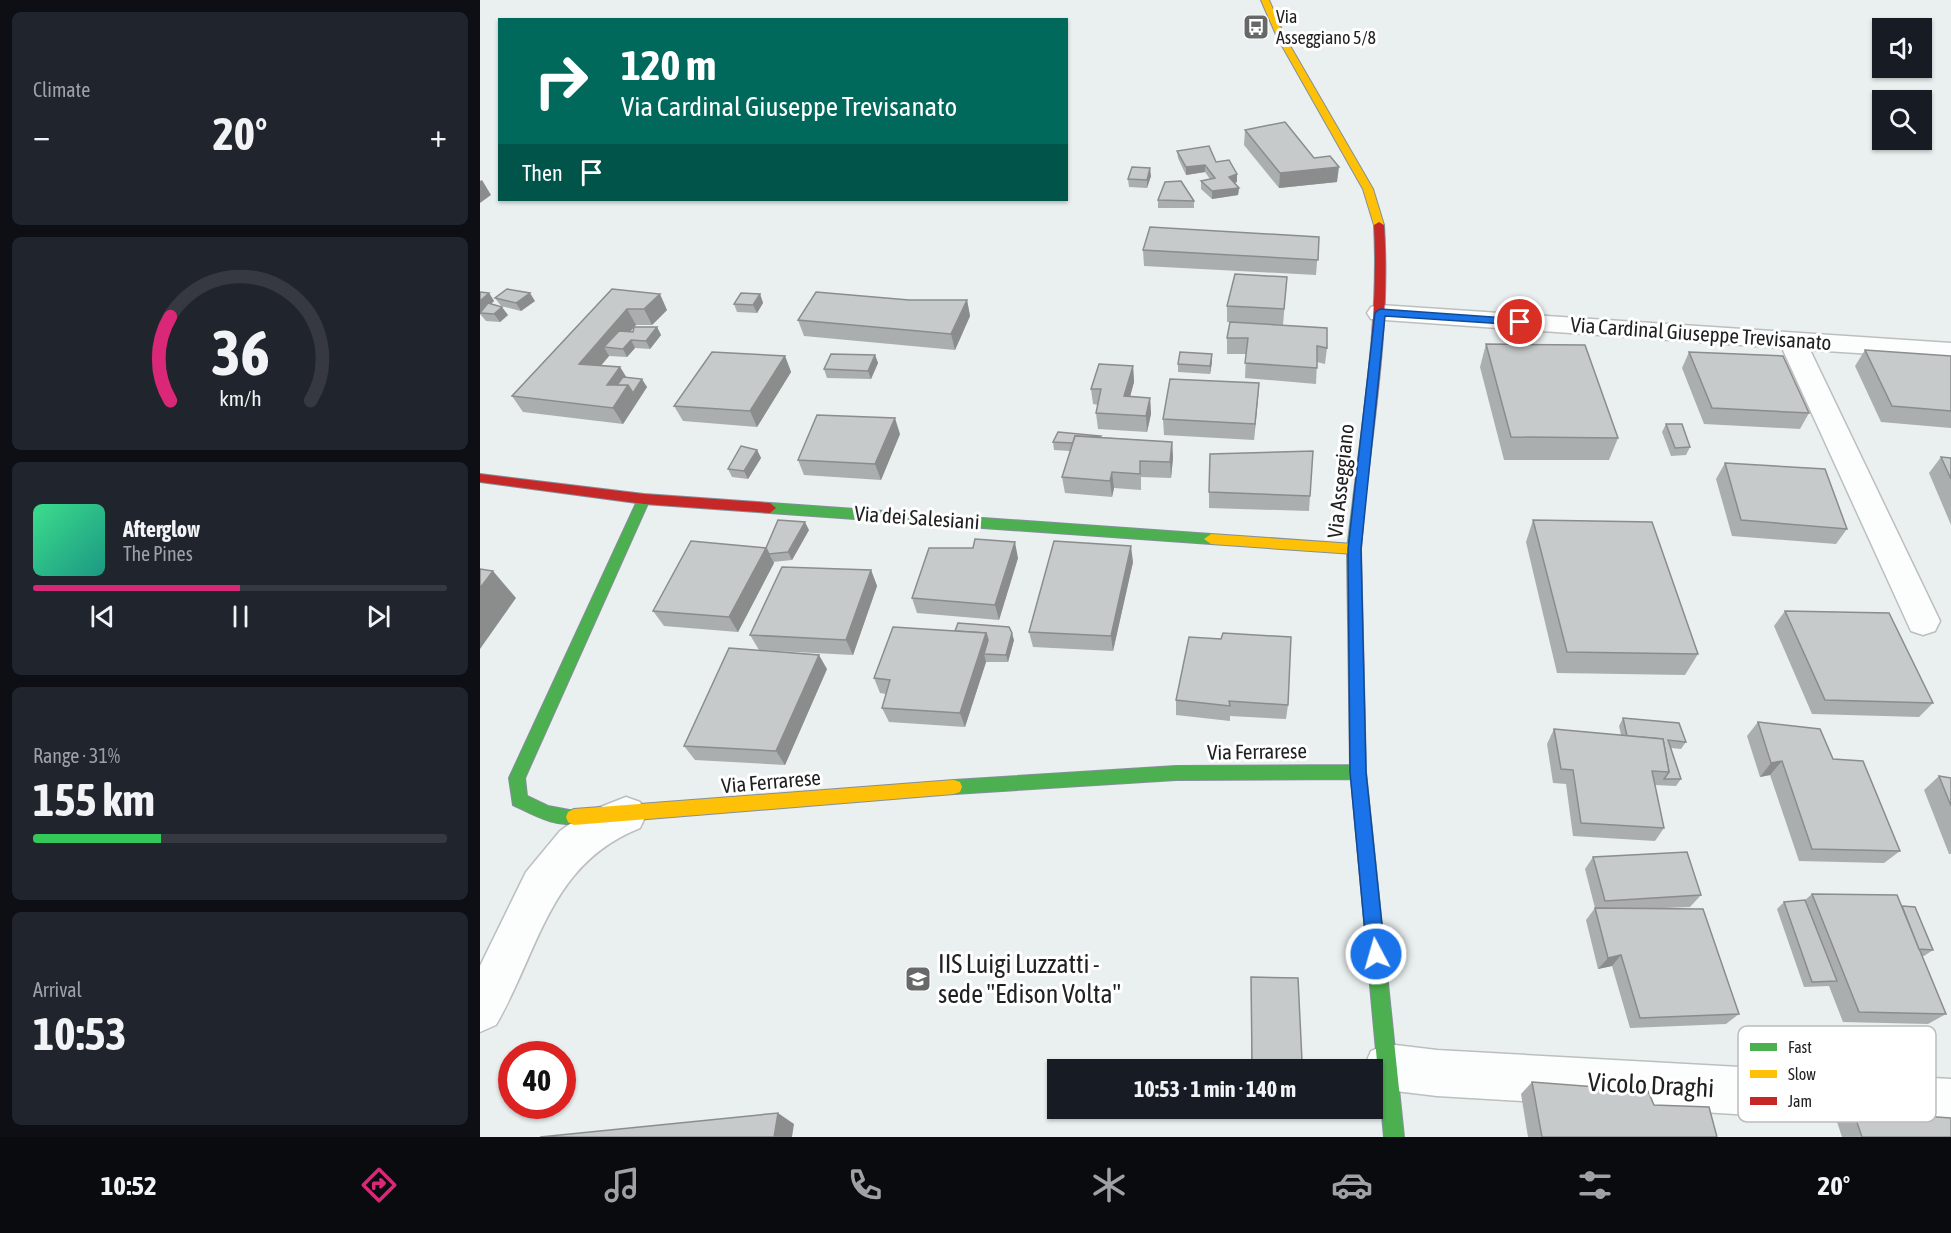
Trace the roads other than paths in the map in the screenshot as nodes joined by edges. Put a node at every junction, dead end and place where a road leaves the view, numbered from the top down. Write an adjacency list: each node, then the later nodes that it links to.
1 (1265, 0): 2 (street, Via Asseggiano)
2 (1380, 313): 3 (street, Via Cardinal Giuseppe Trevisanato); 7 (street, Via Asseggiano)
3 (1792, 340): 4 (street, Via Cardinal Giuseppe Trevisanato); 8 (street)
4 (1951, 351)
5 (480, 478): 6 (street, Via dei Salesiani)
6 (644, 499): 7 (street, Via dei Salesiani); 10 (street, Via Ferrarese)
7 (1354, 549): 9 (street, Via Asseggiano)
8 (1923, 621)
9 (1358, 772): 10 (street, Via Ferrarese); 12 (street, Via Asseggiano)
10 (628, 814): 11 (street)
11 (480, 1009)
12 (1387, 1067): 13 (street, Vicolo Draghi); 16 (street, Via Asseggiano)
13 (1738, 1090)
14 (1936, 1102): 15 (street, Vicolo Draghi)
15 (1951, 1103)
16 (1394, 1137)

